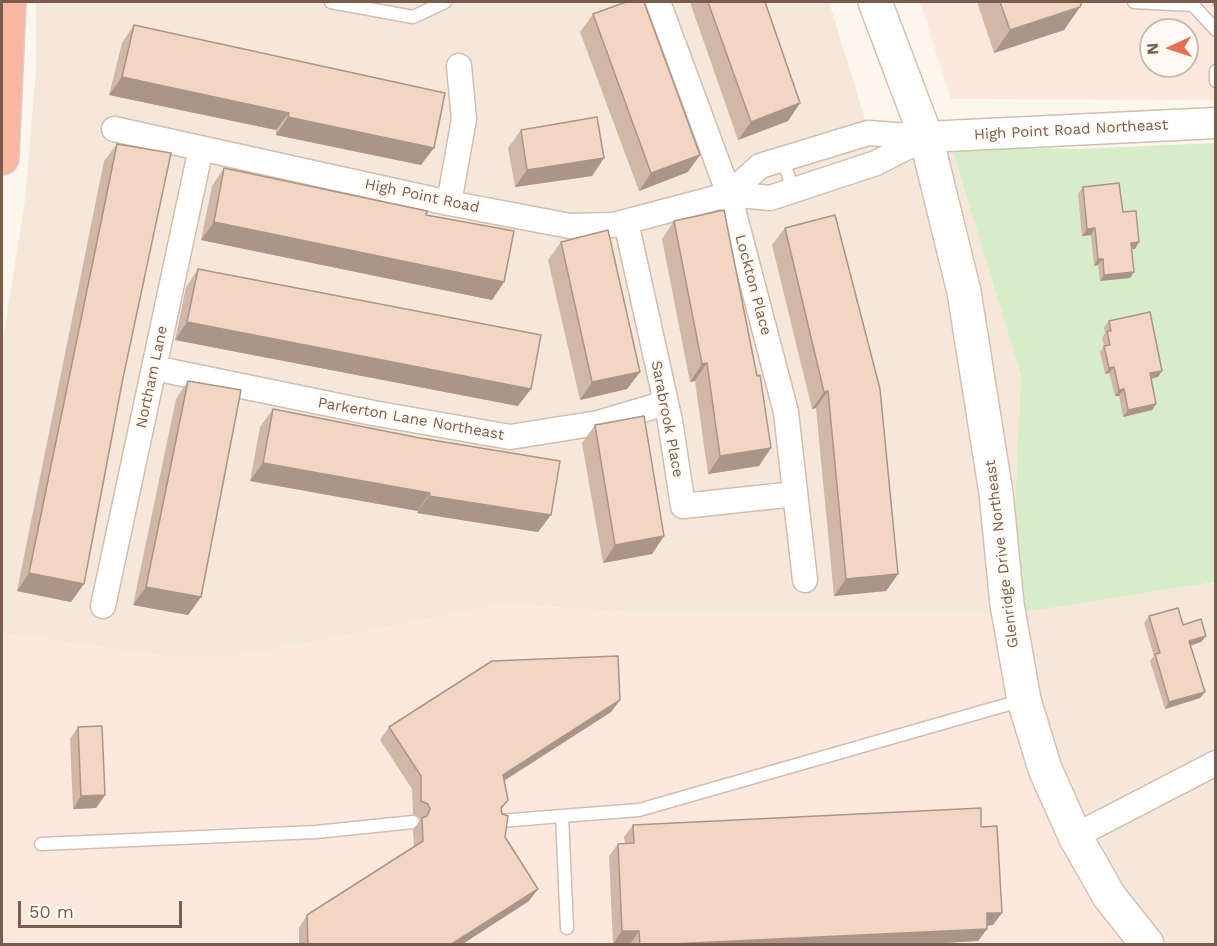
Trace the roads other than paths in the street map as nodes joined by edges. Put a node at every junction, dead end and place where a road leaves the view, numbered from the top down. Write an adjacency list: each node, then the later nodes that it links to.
1 (9, 2): 16 (highway)
2 (331, 2): 3 (lane)
3 (445, 2)
4 (658, 2): 19 (street, Lockton Place)
5 (875, 2): 14 (main road, Glenridge Drive Northeast)
6 (1134, 2): 7 (lane)
7 (1193, 3): 8 (lane)
8 (1215, 30)
9 (459, 66): 20 (street)
10 (1215, 71): 11 (lane)
11 (1215, 81)
12 (1215, 123): 14 (street, High Point Road Northeast)
13 (114, 129): 15 (street, High Point Road)
14 (926, 137): 17 (street, High Point Road); 18 (street, High Point Road); 27 (main road, Glenridge Drive Northeast)
15 (201, 148): 20 (street, High Point Road); 22 (street, Northam Lane)
16 (2, 158)
17 (783, 159): 18 (lane); 19 (street, High Point Road)
18 (793, 190): 19 (street, High Point Road)
19 (729, 194): 21 (street, High Point Road); 24 (street, Lockton Place)
20 (449, 203): 21 (street, High Point Road)
21 (626, 222): 23 (street, Sarabrook Place)
22 (154, 368): 23 (street, Parkerton Lane Northeast); 26 (street, Northam Lane)
23 (666, 403): 24 (street, Sarabrook Place)
24 (795, 494): 25 (street, Lockton Place)
25 (805, 580)
26 (103, 606)
27 (1024, 699): 29 (lane); 32 (main road, Glenridge Drive Northeast)
28 (1215, 764): 32 (street)
29 (562, 816): 30 (lane); 34 (lane)
30 (500, 821)
31 (413, 822): 33 (lane)
32 (1074, 836): 35 (main road, Glenridge Drive Northeast)
33 (41, 844)
34 (567, 928)
35 (1148, 945)

